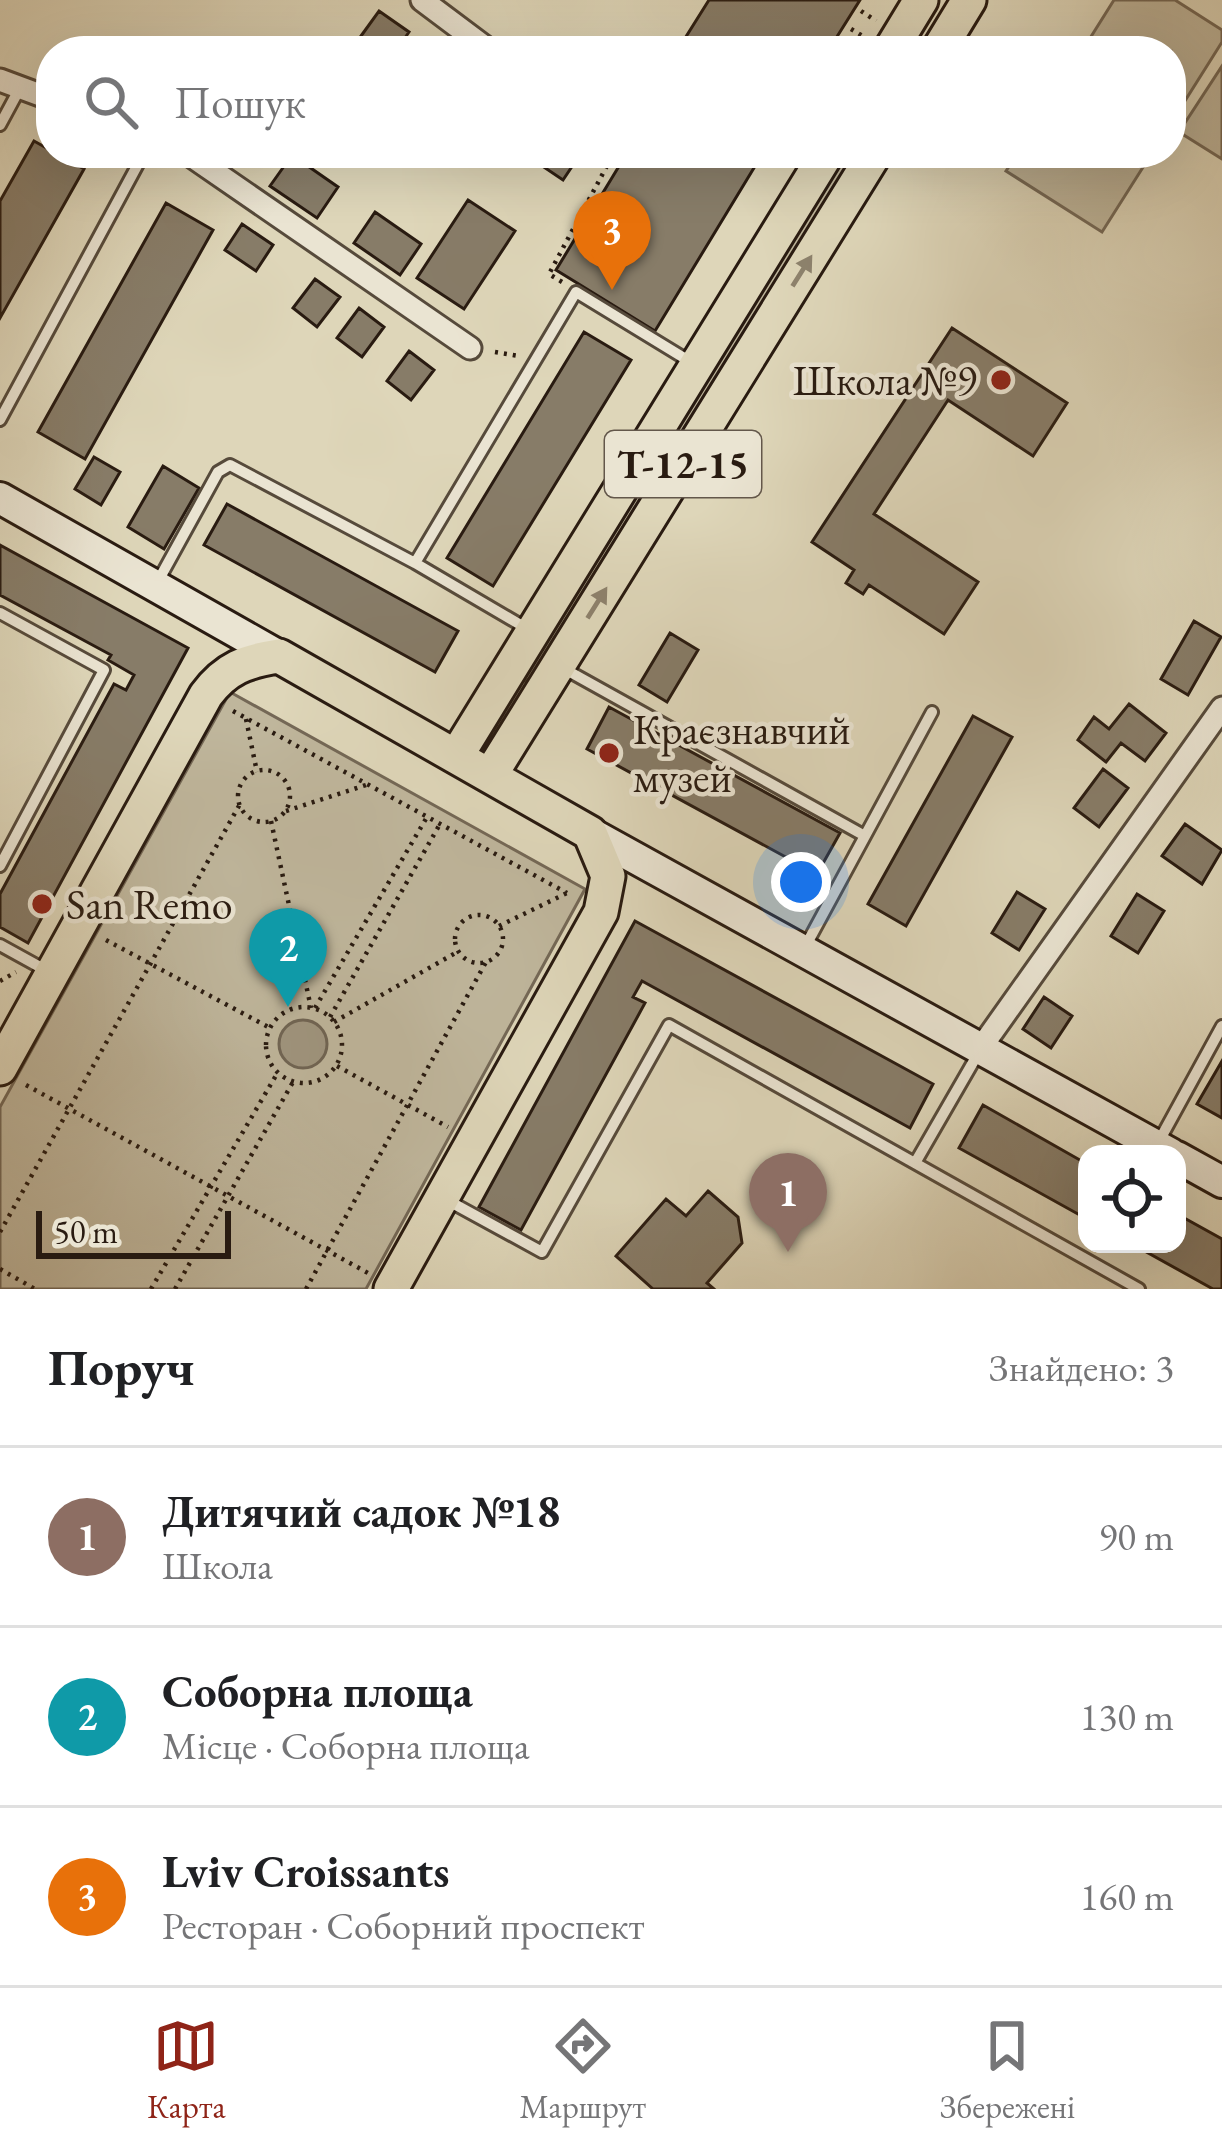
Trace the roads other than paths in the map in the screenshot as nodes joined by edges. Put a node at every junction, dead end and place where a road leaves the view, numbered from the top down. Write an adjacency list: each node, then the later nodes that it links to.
1 (422, 0): 4 (street)
2 (922, 0): 5 (main road)
3 (970, 0): 6 (main road)
4 (470, 36)
5 (878, 36)
6 (947, 36)
7 (10, 84): 8 (lane)
8 (0, 125)
9 (136, 168): 15 (lane)
10 (209, 168): 13 (street)
11 (818, 168): 14 (main road, Т-12-15)
12 (866, 168): 22 (main road, Т-12-15, one-way to 12)
13 (470, 348)
14 (697, 365): 17 (lane); 20 (main road, Т-12-15)
15 (0, 420)
16 (0, 498): 18 (street)
17 (415, 563): 18 (lane); 20 (lane)
18 (155, 585): 21 (street)
19 (0, 614): 29 (lane)
20 (532, 632): 25 (main road, Т-12-15)
21 (279, 656): 25 (main road); 32 (main road)
22 (558, 665): 26 (main road, Т-12-15); 28 (lane)
23 (1222, 708): 34 (street)
24 (932, 712): 28 (lane)
25 (457, 755): 26 (main road)
26 (491, 774): 27 (main road)
27 (590, 833): 31 (street); 41 (main road)
28 (865, 836): 31 (lane)
29 (0, 866)
30 (0, 945): 32 (lane)
31 (803, 951): 34 (street)
32 (37, 972): 35 (main road)
33 (1222, 1026): 37 (lane)
34 (980, 1049): 36 (street); 39 (lane)
35 (8, 1074)
36 (1155, 1145)
37 (1171, 1145)
38 (1186, 1162): 40 (street)
39 (915, 1163): 41 (lane); 43 (lane)
40 (1222, 1182)
41 (442, 1197): 42 (main road)
42 (382, 1282)
43 (1139, 1289)

